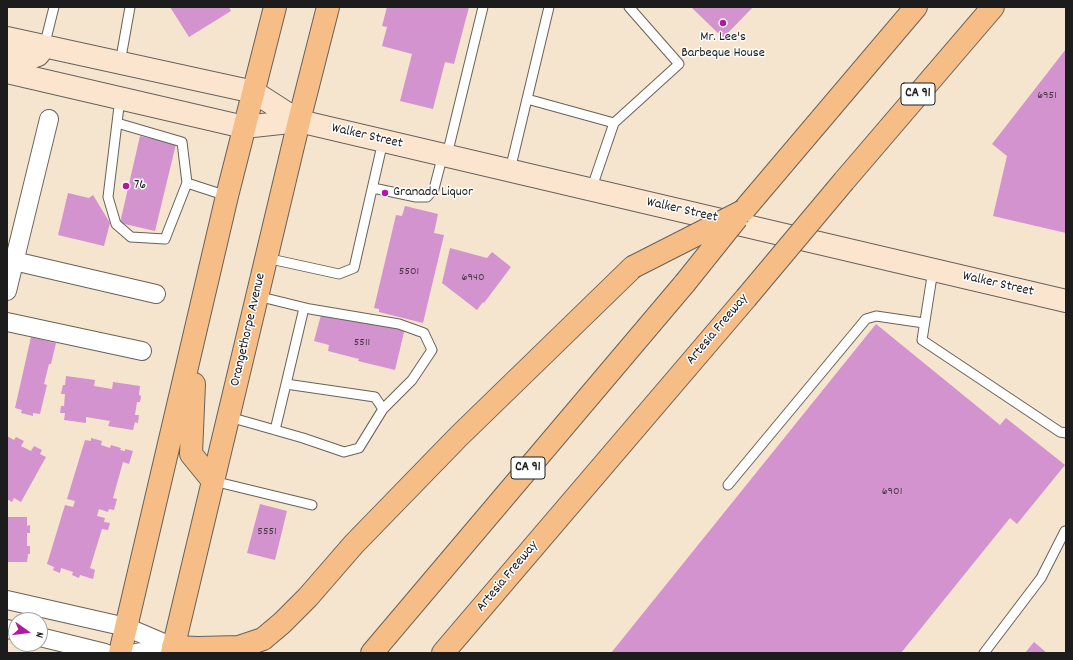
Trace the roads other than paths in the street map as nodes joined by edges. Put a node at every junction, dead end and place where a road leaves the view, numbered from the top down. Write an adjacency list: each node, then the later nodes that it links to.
1 (54, 7): 11 (lane)
2 (130, 7): 13 (lane)
3 (275, 7): 15 (main road)
4 (328, 7): 19 (main road, Orangethorpe Avenue)
5 (483, 7): 24 (lane)
6 (549, 7): 17 (lane)
7 (629, 7): 20 (lane)
8 (916, 7): 30 (main road, CA 91)
9 (992, 7): 60 (main road, Artesia Freeway / CA 91, bridge)
10 (7, 38): 11 (main road, Walker Street)
11 (44, 47): 12 (main road); 13 (main road, Walker Street)
12 (7, 54)
13 (120, 63): 15 (main road, Walker Street)
14 (7, 72): 16 (main road, Walker Street)
15 (254, 92): 19 (main road, Walker Street); 22 (main road)
16 (120, 98): 21 (lane); 22 (main road, Walker Street)
17 (526, 99): 20 (lane); 25 (lane)
18 (49, 119): 31 (street)
19 (299, 120): 22 (main road, Walker Street); 23 (main road, Walker Street); 32 (main road, Orangethorpe Avenue)
20 (614, 122): 28 (lane)
21 (117, 123): 26 (lane); 26 (lane)
22 (244, 127): 29 (main road)
23 (383, 140): 24 (main road, Walker Street); 27 (lane)
24 (445, 155): 25 (main road, Walker Street); 27 (lane)
25 (510, 170): 28 (main road, Walker Street)
26 (187, 183): 29 (lane)
27 (373, 188): 32 (lane)
28 (591, 190): 33 (main road, Walker Street)
29 (227, 196): 41 (main road)
30 (743, 211): 55 (main road, bridge); 59 (main road, CA 91, bridge)
31 (12, 257): 34 (street); 35 (street)
32 (266, 258): 36 (main road, Orangethorpe Avenue)
33 (933, 270): 37 (main road, Walker Street); 40 (lane)
34 (7, 291)
35 (156, 294)
36 (257, 296): 38 (lane); 45 (main road, Orangethorpe Avenue)
37 (1066, 301)
38 (304, 308): 43 (lane); 44 (lane)
39 (7, 322): 42 (street)
40 (924, 323): 47 (lane); 49 (lane)
41 (196, 333): 48 (main road); 53 (main road)
42 (142, 351)
43 (286, 384): 44 (lane); 46 (lane)
44 (383, 409): 46 (lane)
45 (228, 417): 46 (lane); 48 (main road, Orangethorpe Avenue)
46 (275, 430)
47 (1066, 434)
48 (213, 481): 50 (lane); 55 (main road, Orangethorpe Avenue)
49 (728, 485)
50 (312, 505)
51 (1066, 528): 61 (lane)
52 (7, 600): 53 (street)
53 (126, 627): 55 (street); 57 (main road)
54 (48, 639): 56 (street)
55 (172, 650): 58 (street)
56 (105, 653)
57 (120, 653)
58 (136, 653)
59 (372, 653)
60 (443, 653)
61 (984, 653)

